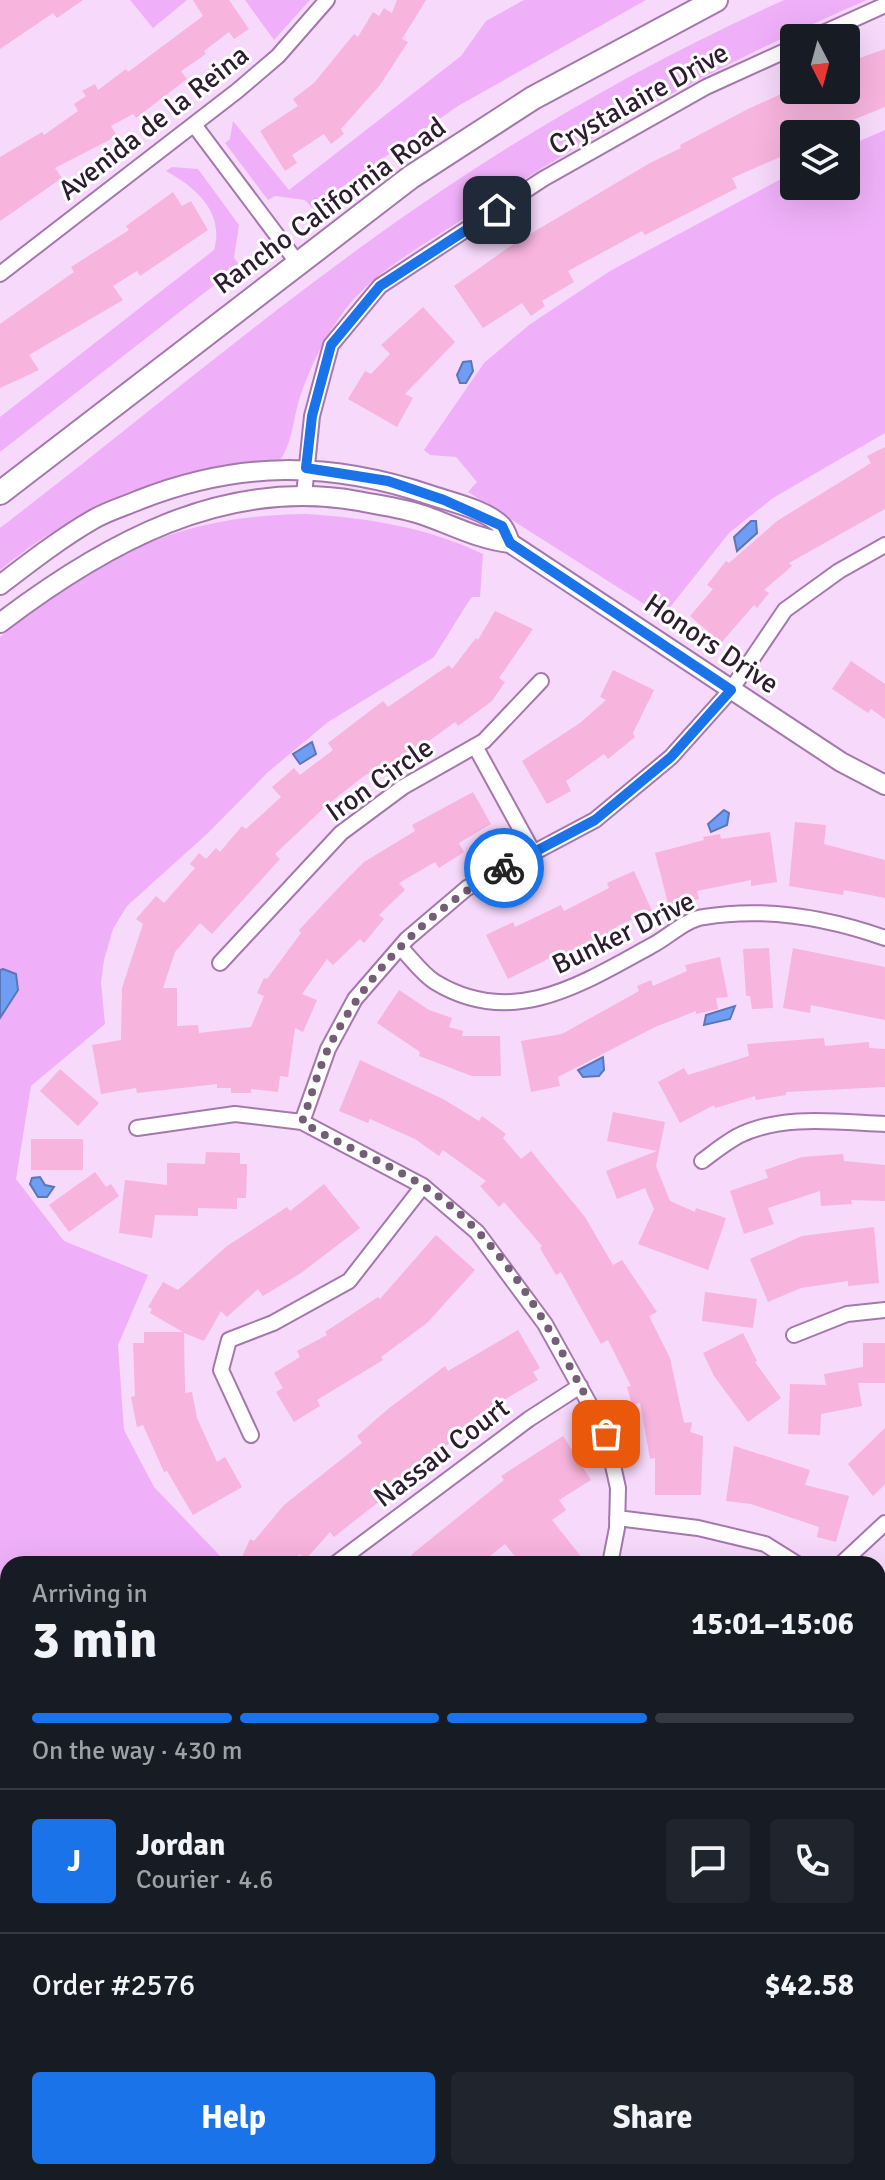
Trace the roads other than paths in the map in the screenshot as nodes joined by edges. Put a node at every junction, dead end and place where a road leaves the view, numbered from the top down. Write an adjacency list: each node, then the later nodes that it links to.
1 (327, 0): 6 (street, Avenida de la Reina)
2 (716, 0): 7 (main road, Rancho California Road)
3 (885, 5): 4 (street)
4 (843, 24)
5 (780, 53): 9 (street, Crystalaire Drive)
6 (195, 126): 7 (street); 8 (street, Avenida de la Reina)
7 (297, 262): 10 (main road, Rancho California Road)
8 (0, 274)
9 (306, 468): 11 (street, Crystalaire Drive); 12 (street, Honors Drive); 14 (street, Honors Drive)
10 (0, 493)
11 (304, 495): 12 (street, Honors Drive); 15 (street, Honors Drive)
12 (510, 543): 17 (street, Honors Drive)
13 (885, 545): 17 (street)
14 (0, 585)
15 (0, 623)
16 (541, 681): 18 (street, Iron Circle)
17 (731, 690): 19 (street, Honors Drive); 20 (street)
18 (475, 746): 20 (street); 23 (street, Iron Circle)
19 (885, 785)
20 (533, 852): 22 (street)
21 (885, 938): 22 (street, Bunker Drive)
22 (400, 947): 24 (street)
23 (220, 963)
24 (302, 1122): 26 (street); 28 (street)
25 (885, 1124): 27 (street)
26 (137, 1128)
27 (702, 1161)
28 (423, 1186): 31 (street); 32 (street)
29 (885, 1310): 30 (street)
30 (794, 1335)
31 (580, 1386): 33 (street); 35 (street, Nassau Court)
32 (251, 1435)
33 (617, 1518): 36 (street); 37 (street)
34 (885, 1523): 38 (street)
35 (346, 1556)
36 (611, 1556)
37 (784, 1556)
38 (850, 1556)

